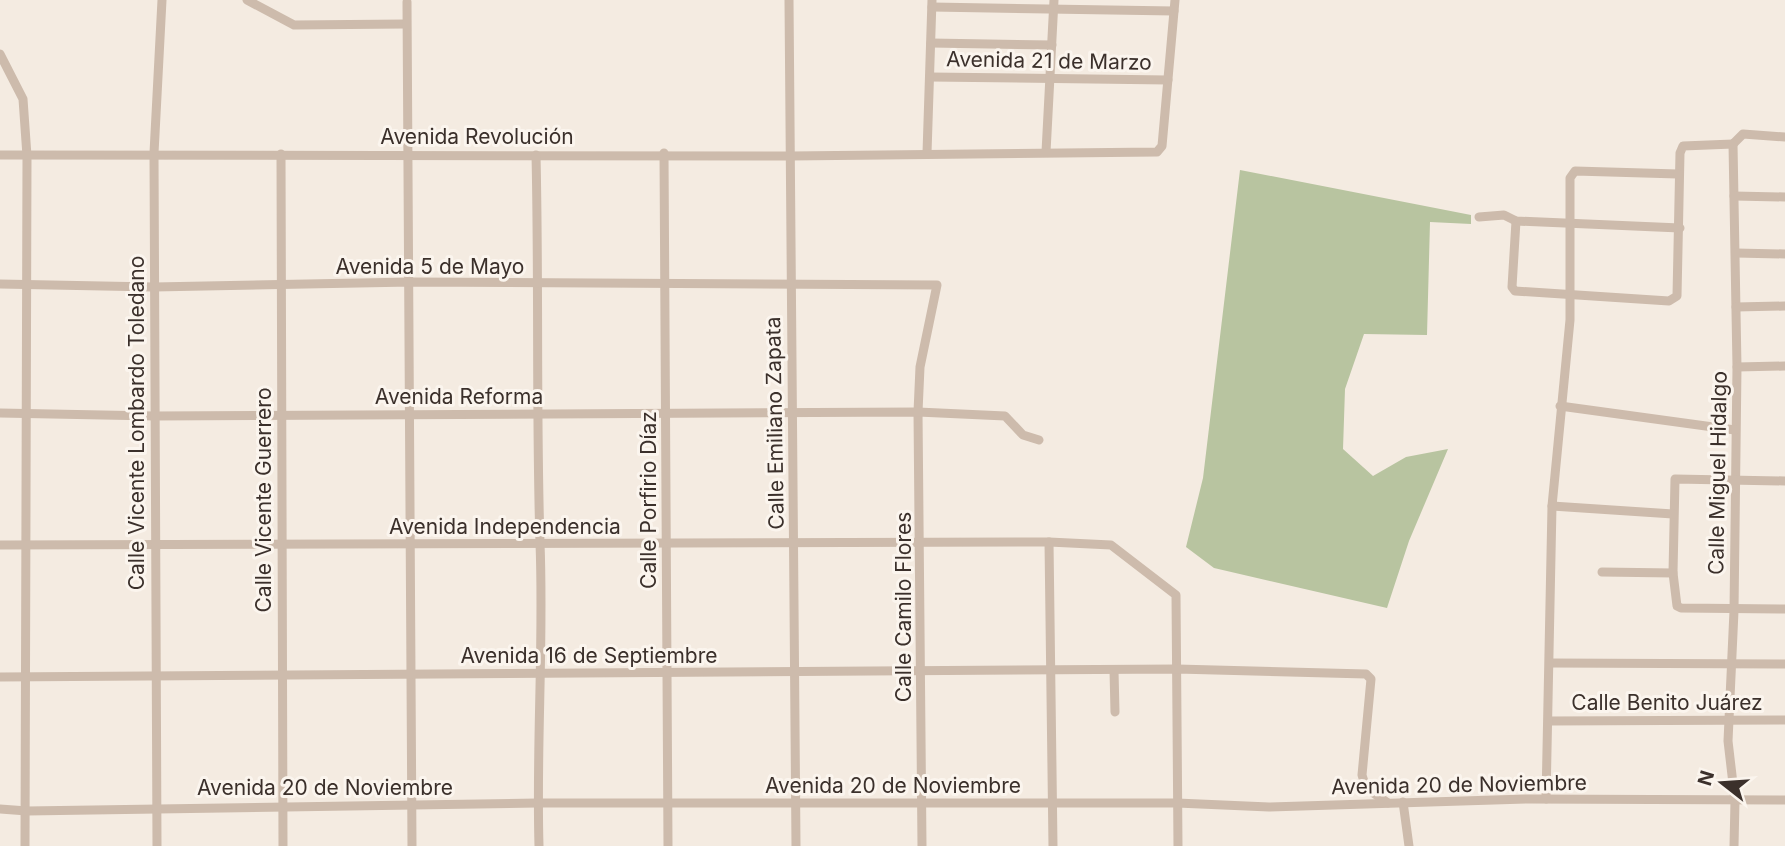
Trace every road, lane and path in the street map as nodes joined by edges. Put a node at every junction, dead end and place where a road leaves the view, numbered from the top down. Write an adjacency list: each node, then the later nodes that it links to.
1 (162, 0): 19 (street, Calle Vicente Lombardo Toledano)
2 (247, 0): 9 (street)
3 (789, 0): 27 (street, Calle Emiliano Zapata)
4 (1175, 0): 8 (street)
5 (407, 2): 9 (street)
6 (932, 4): 7 (street); 10 (street)
7 (1054, 4): 8 (street); 11 (street)
8 (1174, 11): 14 (street)
9 (405, 24): 24 (street)
10 (931, 43): 11 (street); 13 (street)
11 (1052, 46): 15 (street)
12 (0, 54): 26 (street)
13 (930, 77): 15 (street, Avenida 21 de Marzo); 21 (street)
14 (1168, 80): 15 (street, Avenida 21 de Marzo); 18 (street, Avenida Revolución)
15 (1051, 81): 18 (street)
16 (1785, 137): 17 (street)
17 (1733, 144): 28 (street); 29 (street, Calle Miguel Hidalgo)
18 (1046, 152): 21 (street, Avenida Revolución)
19 (154, 153): 22 (street, Avenida Revolución); 26 (street, Avenida Revolución); 43 (street, Calle Vicente Lombardo Toledano)
20 (664, 153): 25 (street, Avenida Revolución); 27 (street, Avenida Revolución); 38 (street, Calle Porfirio Díaz)
21 (927, 153): 27 (street, Avenida Revolución)
22 (281, 154): 24 (street, Avenida Revolución); 44 (street, Calle Vicente Guerrero)
23 (0, 155): 26 (street, Avenida Revolución)
24 (408, 155): 25 (street, Avenida Revolución); 37 (street)
25 (536, 155): 41 (street)
26 (27, 156): 39 (street)
27 (791, 156): 42 (street, Calle Emiliano Zapata)
28 (1678, 174): 33 (street); 34 (street)
29 (1734, 196): 30 (street); 35 (street, Calle Miguel Hidalgo)
30 (1785, 197)
31 (1479, 217): 32 (street)
32 (1516, 221): 33 (street); 45 (street)
33 (1570, 223): 34 (street); 45 (street)
34 (1680, 228): 45 (street)
35 (1736, 253): 36 (street); 47 (street, Calle Miguel Hidalgo)
36 (1785, 254)
37 (411, 282): 41 (street, Avenida 5 de Mayo); 44 (street, Avenida 5 de Mayo); 55 (street)
38 (664, 282): 41 (street, Avenida 5 de Mayo); 42 (street, Avenida 5 de Mayo); 57 (street, Calle Porfirio Díaz)
39 (27, 283): 40 (street, Avenida 5 de Mayo); 43 (street, Avenida 5 de Mayo); 52 (street)
40 (0, 284)
41 (539, 284): 56 (street)
42 (791, 284): 49 (street, Avenida 5 de Mayo); 58 (street, Calle Emiliano Zapata)
43 (154, 287): 44 (street, Avenida 5 de Mayo); 59 (street, Calle Vicente Lombardo Toledano)
44 (281, 287): 60 (street, Calle Vicente Guerrero)
45 (1570, 296): 51 (street)
46 (1785, 306): 47 (street)
47 (1735, 307): 50 (street, Calle Miguel Hidalgo)
48 (1785, 366): 50 (street)
49 (920, 367): 53 (street, Calle Camilo Flores)
50 (1737, 367): 61 (street, Calle Miguel Hidalgo)
51 (1560, 407): 61 (street); 65 (street)
52 (26, 412): 54 (street, Avenida Reforma); 59 (street, Avenida Reforma); 74 (street)
53 (918, 412): 58 (street, Avenida Reforma); 62 (street, Avenida Reforma); 70 (street, Calle Camilo Flores)
54 (0, 413)
55 (410, 414): 56 (street, Avenida Reforma); 60 (street, Avenida Reforma); 72 (street)
56 (536, 414): 57 (street, Avenida Reforma); 68 (street)
57 (666, 415): 58 (street, Avenida Reforma); 69 (street, Calle Porfirio Díaz)
58 (793, 415): 73 (street, Calle Emiliano Zapata)
59 (154, 416): 60 (street, Avenida Reforma); 76 (street, Calle Vicente Lombardo Toledano)
60 (281, 416): 75 (street, Calle Vicente Guerrero)
61 (1735, 430): 63 (street, Calle Miguel Hidalgo)
62 (1039, 440)
63 (1735, 481): 64 (street); 66 (street); 80 (street, Calle Miguel Hidalgo)
64 (1785, 481)
65 (1552, 506): 66 (street); 81 (street)
66 (1674, 514): 78 (street)
67 (1049, 542): 70 (street, Avenida Independencia); 84 (street, Avenida Independencia); 86 (street)
68 (541, 543): 69 (street, Avenida Independencia); 72 (street, Avenida Independencia); 91 (street)
69 (665, 544): 73 (street, Avenida Independencia); 90 (street, Calle Porfirio Díaz)
70 (922, 544): 73 (street, Avenida Independencia); 88 (street, Calle Camilo Flores)
71 (0, 545): 74 (street, Avenida Independencia)
72 (411, 545): 75 (street, Avenida Independencia); 89 (street)
73 (794, 545): 87 (street, Calle Emiliano Zapata)
74 (27, 546): 76 (street, Avenida Independencia); 95 (street)
75 (283, 546): 76 (street, Avenida Independencia); 92 (street, Calle Vicente Guerrero)
76 (155, 547): 94 (street, Calle Vicente Lombardo Toledano)
77 (1602, 572): 78 (street)
78 (1673, 573): 80 (street)
79 (1785, 609): 80 (street)
80 (1734, 611): 83 (street, Calle Miguel Hidalgo)
81 (1550, 663): 83 (street); 99 (street)
82 (1785, 664): 83 (street)
83 (1731, 665): 97 (street, Calle Miguel Hidalgo)
84 (1177, 669): 85 (street, Avenida 16 de Septiembre); 108 (street); 109 (street, Avenida 16 de Septiembre)
85 (1114, 670): 86 (street, Avenida 16 de Septiembre); 96 (street)
86 (1050, 672): 88 (street, Avenida 16 de Septiembre); 107 (street)
87 (793, 673): 88 (street, Avenida 16 de Septiembre); 90 (street, Avenida 16 de Septiembre); 106 (street, Calle Emiliano Zapata)
88 (921, 673): 110 (street, Calle Camilo Flores)
89 (410, 674): 91 (street, Avenida 16 de Septiembre); 92 (street, Avenida 16 de Septiembre); 111 (street)
90 (667, 674): 91 (street, Avenida 16 de Septiembre); 105 (street, Calle Porfirio Díaz)
91 (538, 675): 104 (street)
92 (282, 676): 94 (street, Avenida 16 de Septiembre); 112 (street, Calle Vicente Guerrero)
93 (0, 677): 95 (street, Avenida 16 de Septiembre)
94 (155, 677): 95 (street, Avenida 16 de Septiembre); 113 (street, Calle Vicente Lombardo Toledano)
95 (28, 678): 115 (street)
96 (1115, 712)
97 (1729, 720): 98 (street, Calle Benito Juárez); 99 (street, Calle Benito Juárez); 102 (street, Calle Miguel Hidalgo)
98 (1785, 720)
99 (1550, 721): 100 (street)
100 (1546, 799): 102 (street, Avenida 20 de Noviembre); 103 (street, Avenida 20 de Noviembre)
101 (1785, 800): 102 (street, Avenida 20 de Noviembre)
102 (1735, 801): 127 (street, Calle Miguel Hidalgo)
103 (1403, 802): 109 (street, Avenida 20 de Noviembre); 126 (street)
104 (537, 803): 105 (street, Avenida 20 de Noviembre); 111 (street, Avenida 20 de Noviembre); 120 (street)
105 (667, 803): 106 (street, Avenida 20 de Noviembre); 121 (street, Calle Porfirio Díaz)
106 (795, 803): 110 (street, Avenida 20 de Noviembre); 122 (street, Calle Emiliano Zapata)
107 (1053, 803): 108 (street, Avenida 20 de Noviembre); 110 (street, Avenida 20 de Noviembre); 124 (street)
108 (1177, 803): 109 (street, Avenida 20 de Noviembre); 125 (street)
109 (1388, 803)
110 (920, 804): 123 (street, Calle Camilo Flores)
111 (412, 805): 112 (street, Avenida 20 de Noviembre); 119 (street)
112 (283, 806): 113 (street, Avenida 20 de Noviembre); 118 (street, Calle Vicente Guerrero)
113 (156, 807): 115 (street, Avenida 20 de Noviembre); 117 (street, Calle Vicente Lombardo Toledano)
114 (0, 809): 115 (street, Avenida 20 de Noviembre)
115 (27, 811): 116 (street)
116 (25, 846)
117 (157, 846)
118 (283, 846)
119 (412, 846)
120 (538, 846)
121 (668, 846)
122 (796, 846)
123 (922, 846)
124 (1053, 846)
125 (1178, 846)
126 (1409, 846)
127 (1734, 846)

